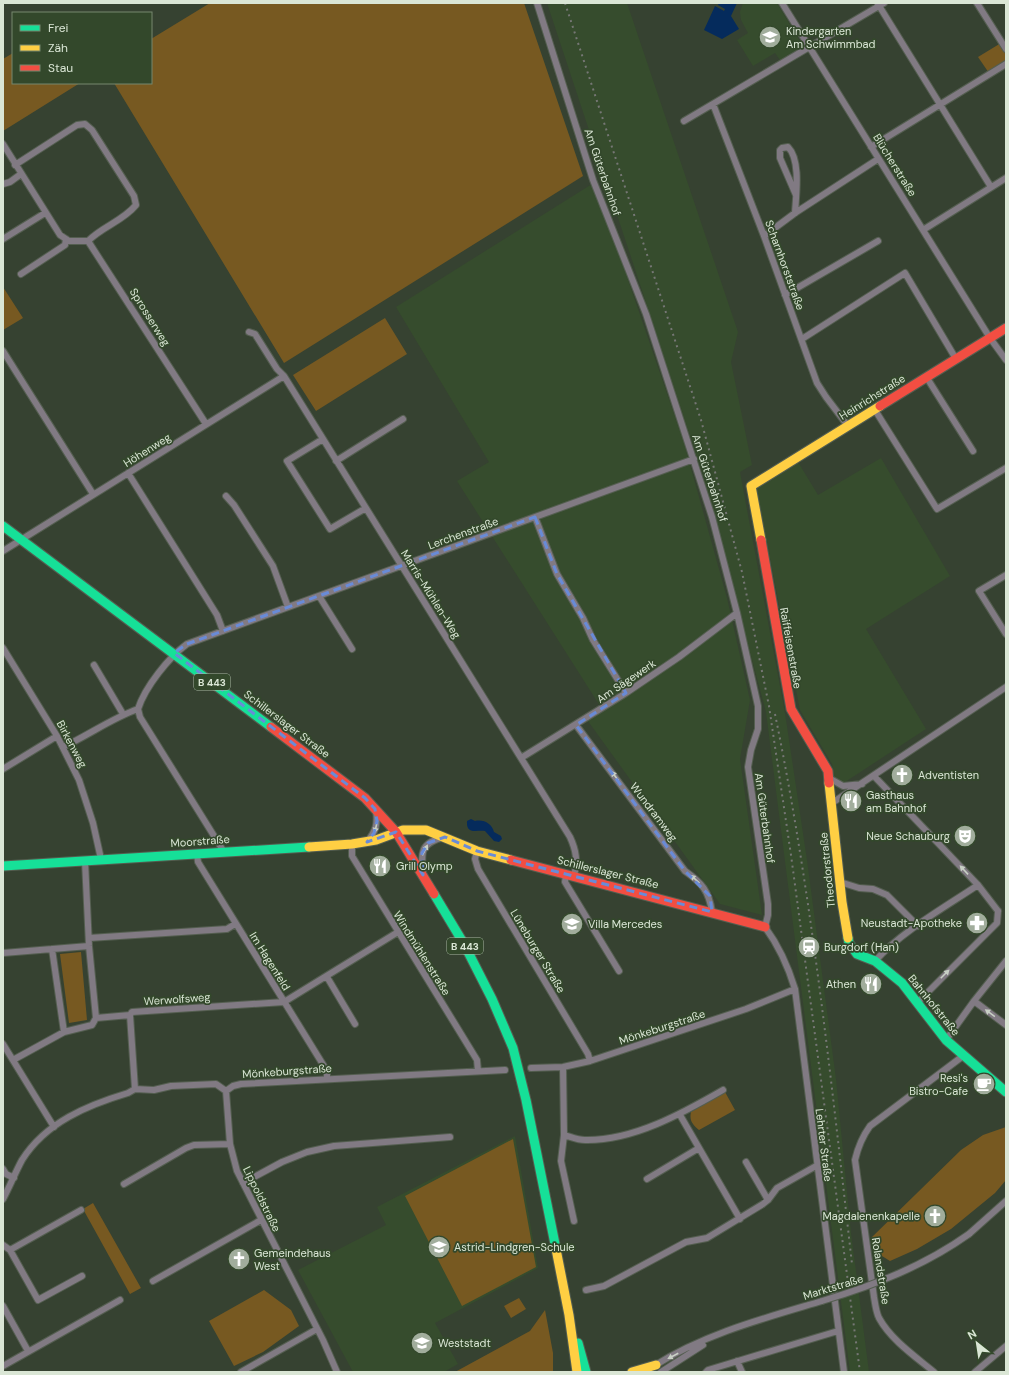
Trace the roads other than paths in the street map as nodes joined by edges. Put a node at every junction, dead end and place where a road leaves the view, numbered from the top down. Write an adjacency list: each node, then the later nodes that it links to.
1 (537, 3): 45 (street, Am Güterbahnhof)
2 (782, 3): 5 (street, Blücherstraße)
3 (977, 3): 6 (street)
4 (880, 4): 5 (street); 9 (street)
5 (809, 47): 8 (street); 12 (street, Blücherstraße)
6 (1006, 49)
7 (1006, 64): 9 (street)
8 (713, 104): 10 (street); 23 (street, Scharnhorststraße)
9 (941, 105): 12 (street); 18 (street)
10 (684, 121)
11 (3, 144): 14 (street)
12 (871, 147): 13 (street, Blücherstraße)
13 (878, 159): 21 (street); 22 (street, Blücherstraße)
14 (15, 165): 15 (street); 26 (street)
15 (21, 174): 17 (street); 20 (street)
16 (1006, 178): 18 (street)
17 (3, 184)
18 (991, 187): 22 (street)
19 (796, 195): 19 (street); 21 (street)
20 (45, 213): 24 (street); 25 (street)
21 (796, 213): 23 (street)
22 (923, 230): 32 (street, Blücherstraße)
23 (764, 236): 29 (street, Scharnhorststraße)
24 (3, 238)
25 (66, 240): 26 (street); 28 (street)
26 (88, 241): 41 (street, Sprosserweg)
27 (878, 241): 29 (street)
28 (21, 274)
29 (785, 295): 33 (street, Scharnhorststraße)
30 (1006, 328): 32 (street, Heinrichstraße)
31 (249, 332): 37 (street, Marris-Mühlen-Weg)
32 (990, 338): 35 (street, Heinrichstraße); 36 (street, Blücherstraße)
33 (802, 339): 35 (street); 42 (street, Scharnhorststraße)
34 (3, 351): 50 (street)
35 (956, 359): 38 (street, Heinrichstraße)
36 (1006, 360)
37 (284, 376): 41 (street, Höhenweg); 43 (street, Marris-Mühlen-Weg)
38 (927, 378): 39 (street, Heinrichstraße); 44 (street)
39 (875, 410): 42 (street, Heinrichstraße); 47 (street)
40 (403, 419): 46 (street)
41 (206, 424): 48 (street, Höhenweg)
42 (848, 426): 49 (street, Heinrichstraße)
43 (322, 439): 46 (street, Marris-Mühlen-Weg); 52 (street)
44 (973, 451)
45 (694, 459): 53 (street, Lerchenstraße); 61 (street, Am Güterbahnhof)
46 (336, 461): 52 (street, Marris-Mühlen-Weg)
47 (1006, 468)
48 (128, 473): 50 (street, Höhenweg); 62 (street)
49 (751, 486): 78 (street, Raiffeisenstraße)
50 (93, 494): 55 (street, Höhenweg)
51 (226, 496): 60 (street)
52 (366, 508): 57 (street, Marris-Mühlen-Weg)
53 (535, 518): 57 (street, Lerchenstraße); 69 (street)
54 (3, 526): 55 (street, B 443)
55 (21, 540): 56 (street, Höhenweg); 66 (street, Schillerslager Straße / B 443)
56 (3, 551)
57 (402, 566): 59 (street, Lerchenstraße); 75 (street, Marris-Mühlen-Weg)
58 (1006, 575): 63 (street)
59 (319, 596): 60 (street, Lerchenstraße); 64 (street)
60 (288, 607): 62 (street, Lerchenstraße)
61 (737, 613): 69 (street, Am Sägewerk); 100 (street, Am Güterbahnhof)
62 (223, 631): 66 (street, Lerchenstraße)
63 (1006, 634)
64 (352, 649)
65 (4, 651): 73 (street, Birkenweg)
66 (174, 653): 70 (street); 81 (street, Schillerslager Straße / B 443)
67 (94, 665): 71 (street)
68 (1006, 687): 77 (street)
69 (626, 693): 72 (street, Am Sägewerk)
70 (138, 709): 71 (street); 87 (street)
71 (123, 714): 74 (street)
72 (576, 725): 75 (street, Am Sägewerk); 98 (street, Wundramweg, one-way to 72)
73 (57, 736): 74 (street, Birkenweg); 76 (street)
74 (63, 747): 89 (street, Birkenweg)
75 (521, 758): 93 (street, Marris-Mühlen-Weg)
76 (3, 769)
77 (874, 776): 79 (street); 95 (street, one-way to 77)
78 (829, 778): 79 (street); 80 (street, Raiffeisenstraße)
79 (862, 784): 80 (street)
80 (832, 804): 94 (street, Theodorstraße)
81 (375, 809): 82 (street, Schillerslager Straße / B 443); 84 (street, one-way to 84)
82 (396, 832): 83 (street, Schillerslager Straße); 84 (street, Moorstraße); 92 (street, B 443)
83 (445, 837): 86 (street, Schillerslager Straße); 92 (street, one-way to 83)
84 (366, 842): 85 (street, Moorstraße)
85 (352, 844): 87 (street, Moorstraße); 102 (street, Windmühlenstraße)
86 (477, 850): 93 (street, Schillerslager Straße); 125 (street, Lüneburger Straße)
87 (224, 852): 88 (street, Moorstraße)
88 (197, 854): 89 (street, Moorstraße); 99 (street, Im Hagenfeld)
89 (101, 859): 90 (street, Moorstraße)
90 (85, 861): 91 (street, Moorstraße); 104 (street)
91 (3, 866)
92 (423, 875): 171 (street, B 443)
93 (570, 875): 98 (street, Schillerslager Straße); 110 (street)
94 (840, 882): 101 (street); 103 (street, Theodorstraße)
95 (978, 885): 97 (street); 101 (street)
96 (1006, 910): 97 (street)
97 (998, 911): 115 (street, one-way to 97)
98 (712, 912): 100 (street, Schillerslager Straße)
99 (235, 924): 104 (street); 114 (street, Im Hagenfeld)
100 (765, 926): 112 (street, Lehrter Straße)
101 (918, 926): 108 (street)
102 (398, 932): 111 (street); 129 (street, Windmühlenstraße)
103 (847, 934): 108 (street, Bahnhofstraße)
104 (89, 938): 105 (street)
105 (89, 946): 106 (street); 117 (street)
106 (52, 949): 107 (street); 120 (street)
107 (3, 953)
108 (875, 961): 115 (street, Bahnhofstraße)
109 (1006, 961): 113 (street)
110 (619, 971)
111 (327, 977): 114 (street); 118 (street)
112 (795, 989): 125 (street, Mönkeburgstraße); 142 (street, Lehrter Straße)
113 (974, 1001): 119 (street, one-way to 113); 121 (street)
114 (284, 1002): 116 (street, Werwolfsweg); 130 (street, Im Hagenfeld)
115 (918, 1002): 121 (street, Bahnhofstraße)
116 (130, 1015): 117 (street, Werwolfsweg); 131 (street)
117 (96, 1018): 120 (street, Werwolfsweg)
118 (355, 1024)
119 (1006, 1025)
120 (64, 1032): 124 (street, Werwolfsweg)
121 (946, 1040): 123 (street, Bahnhofstraße)
122 (3, 1044): 124 (street)
123 (963, 1056): 134 (street, Bahnhofstraße); 177 (street, Rolandstraße)
124 (13, 1060): 136 (street)
125 (590, 1061): 126 (street, Mönkeburgstraße)
126 (563, 1067): 127 (street, Mönkeburgstraße); 137 (street)
127 (531, 1068)
128 (505, 1070): 129 (street, Mönkeburgstraße)
129 (478, 1071): 130 (street, Mönkeburgstraße)
130 (327, 1078): 133 (street, Mönkeburgstraße)
131 (135, 1089): 133 (street); 136 (street)
132 (724, 1090): 135 (street)
133 (226, 1092): 139 (street, Lippoldstraße)
134 (1006, 1092)
135 (680, 1115): 137 (street); 140 (street)
136 (54, 1127): 144 (street)
137 (564, 1136): 154 (street)
138 (450, 1137): 146 (street)
139 (230, 1144): 146 (street, Lippoldstraße); 147 (street)
140 (699, 1148): 145 (street); 152 (street)
141 (746, 1162): 149 (street)
142 (816, 1166): 149 (street); 163 (street, Lehrter Straße)
143 (3, 1169): 144 (street)
144 (14, 1178): 148 (street)
145 (647, 1179)
146 (243, 1183): 153 (street, Lippoldstraße)
147 (124, 1184)
148 (3, 1199)
149 (768, 1200): 152 (street)
150 (1006, 1201): 168 (street, Marktstraße, bridge)
151 (81, 1210): 156 (street)
152 (740, 1219): 159 (street)
153 (261, 1220): 158 (street); 162 (street, Lippoldstraße)
154 (574, 1221)
155 (3, 1245): 156 (street)
156 (10, 1250): 157 (street)
157 (82, 1276)
158 (153, 1281)
159 (586, 1290)
160 (120, 1300): 165 (street)
161 (3, 1306): 165 (street)
162 (317, 1329): 169 (street); 170 (street, Lippoldstraße)
163 (838, 1331): 166 (street); 176 (street, Lehrter Straße)
164 (1006, 1346): 178 (street)
165 (28, 1351): 167 (street)
166 (737, 1361): 174 (street); 175 (street)
167 (3, 1366)
168 (658, 1368): 172 (street); 173 (street, Marktstraße)
169 (241, 1372)
170 (337, 1372)
171 (584, 1372)
172 (632, 1372)
173 (645, 1372)
174 (706, 1372)
175 (742, 1372)
176 (844, 1372)
177 (934, 1372)
178 (975, 1372)

